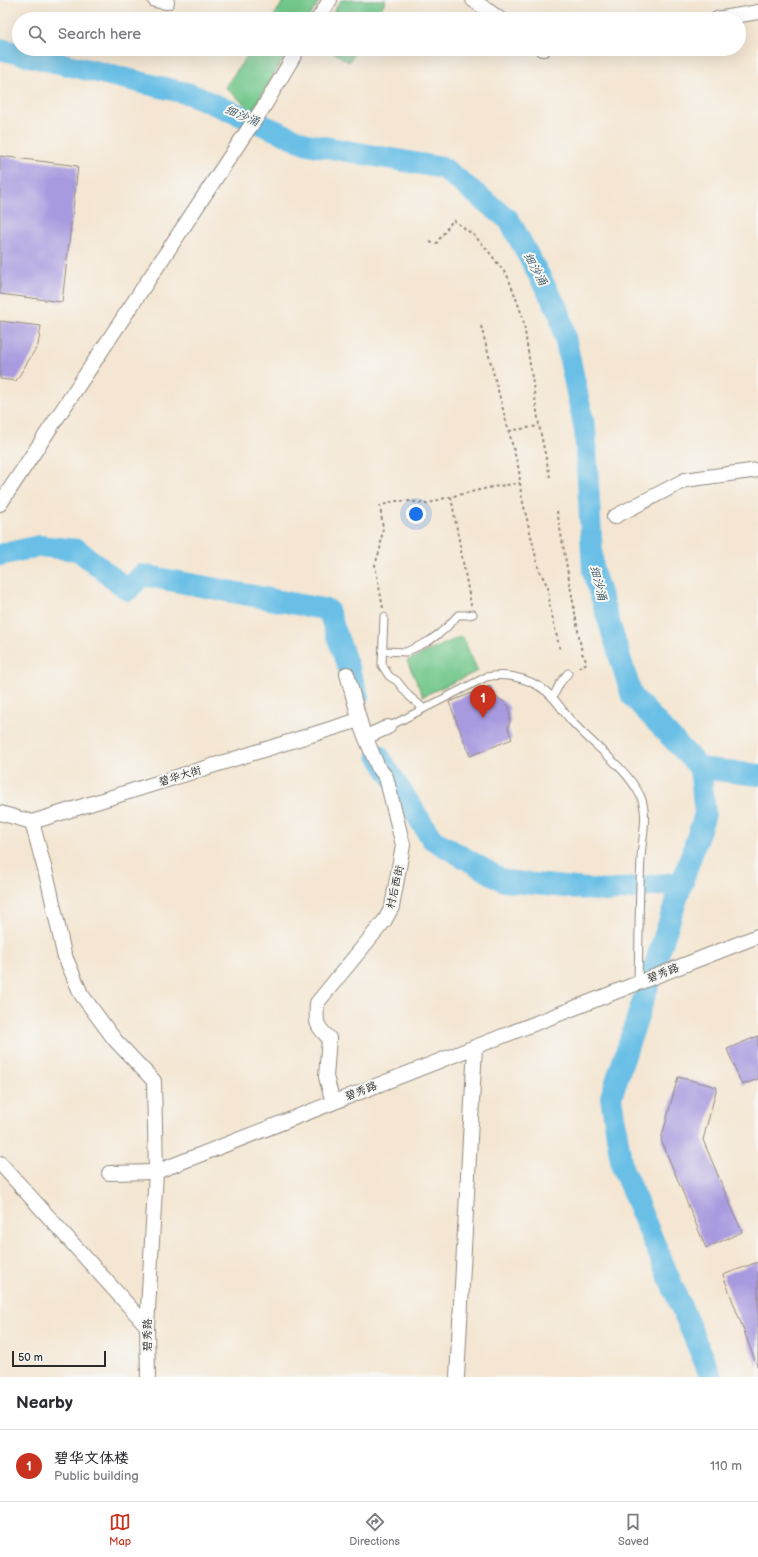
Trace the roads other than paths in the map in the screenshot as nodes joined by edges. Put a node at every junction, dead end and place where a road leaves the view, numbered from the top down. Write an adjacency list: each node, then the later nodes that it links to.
1 (330, 0): 3 (street)
2 (474, 0): 4 (street)
3 (322, 12)
4 (490, 12)
5 (758, 12): 6 (street)
6 (746, 14)
7 (294, 56): 9 (street)
8 (758, 470): 10 (street)
9 (0, 504)
10 (614, 517)
11 (474, 614): 13 (lane)
12 (384, 617): 13 (lane)
13 (383, 651): 17 (lane)
14 (347, 674): 18 (street, 村后西街)
15 (568, 674): 16 (lane)
16 (553, 697): 17 (lane); 24 (lane)
17 (423, 708): 19 (lane)
18 (359, 720): 20 (street, 村后西街); 22 (street, 碧华大街)
19 (388, 727): 20 (street)
20 (366, 737): 26 (street, 村后西街)
21 (0, 813): 22 (street)
22 (32, 822): 28 (street)
23 (758, 936): 24 (street, 碧秀路)
24 (638, 983): 25 (street, 碧秀路)
25 (475, 1047): 26 (street, 碧秀路); 32 (street)
26 (333, 1102): 28 (street, 碧秀路)
27 (0, 1162): 30 (street)
28 (156, 1172): 29 (street); 30 (street, 碧秀路)
29 (109, 1173)
30 (147, 1326): 31 (street, 碧秀路)
31 (148, 1377)
32 (457, 1377)

